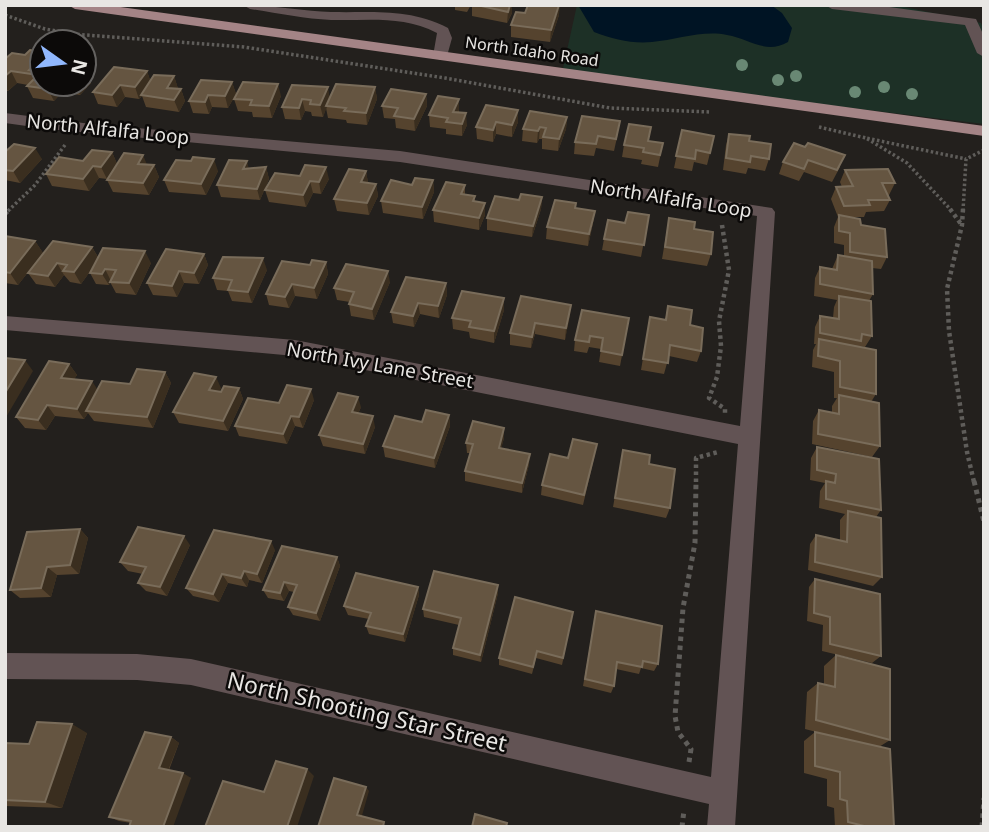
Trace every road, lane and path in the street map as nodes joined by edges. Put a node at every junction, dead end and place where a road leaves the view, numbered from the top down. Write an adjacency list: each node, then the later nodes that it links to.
1 (75, 5): 8 (main road, North Idaho Road)
2 (250, 5): 8 (street)
3 (832, 5): 7 (street)
4 (977, 5): 6 (street)
5 (5, 15): 9 (path)
6 (984, 32)
7 (984, 53)
8 (440, 56): 12 (main road, North Idaho Road)
9 (714, 112)
10 (5, 118): 22 (street, North Alfalfa Loop)
11 (816, 126): 13 (path)
12 (984, 131)
13 (866, 138): 16 (path); 19 (path)
14 (65, 145): 17 (path)
15 (984, 150): 16 (path)
16 (966, 159): 19 (path)
17 (5, 214)
18 (722, 225): 21 (path)
19 (962, 225): 24 (path)
20 (5, 323): 22 (street, North Ivy Lane Street)
21 (725, 409)
22 (750, 437): 27 (street, North Alfalfa Loop)
23 (721, 451): 26 (path)
24 (984, 522)
25 (5, 666): 27 (street, North Shooting Star Street)
26 (691, 749)
27 (724, 794): 29 (street, North Alfalfa Loop)
28 (984, 798): 30 (path)
29 (721, 827)
30 (982, 827)

